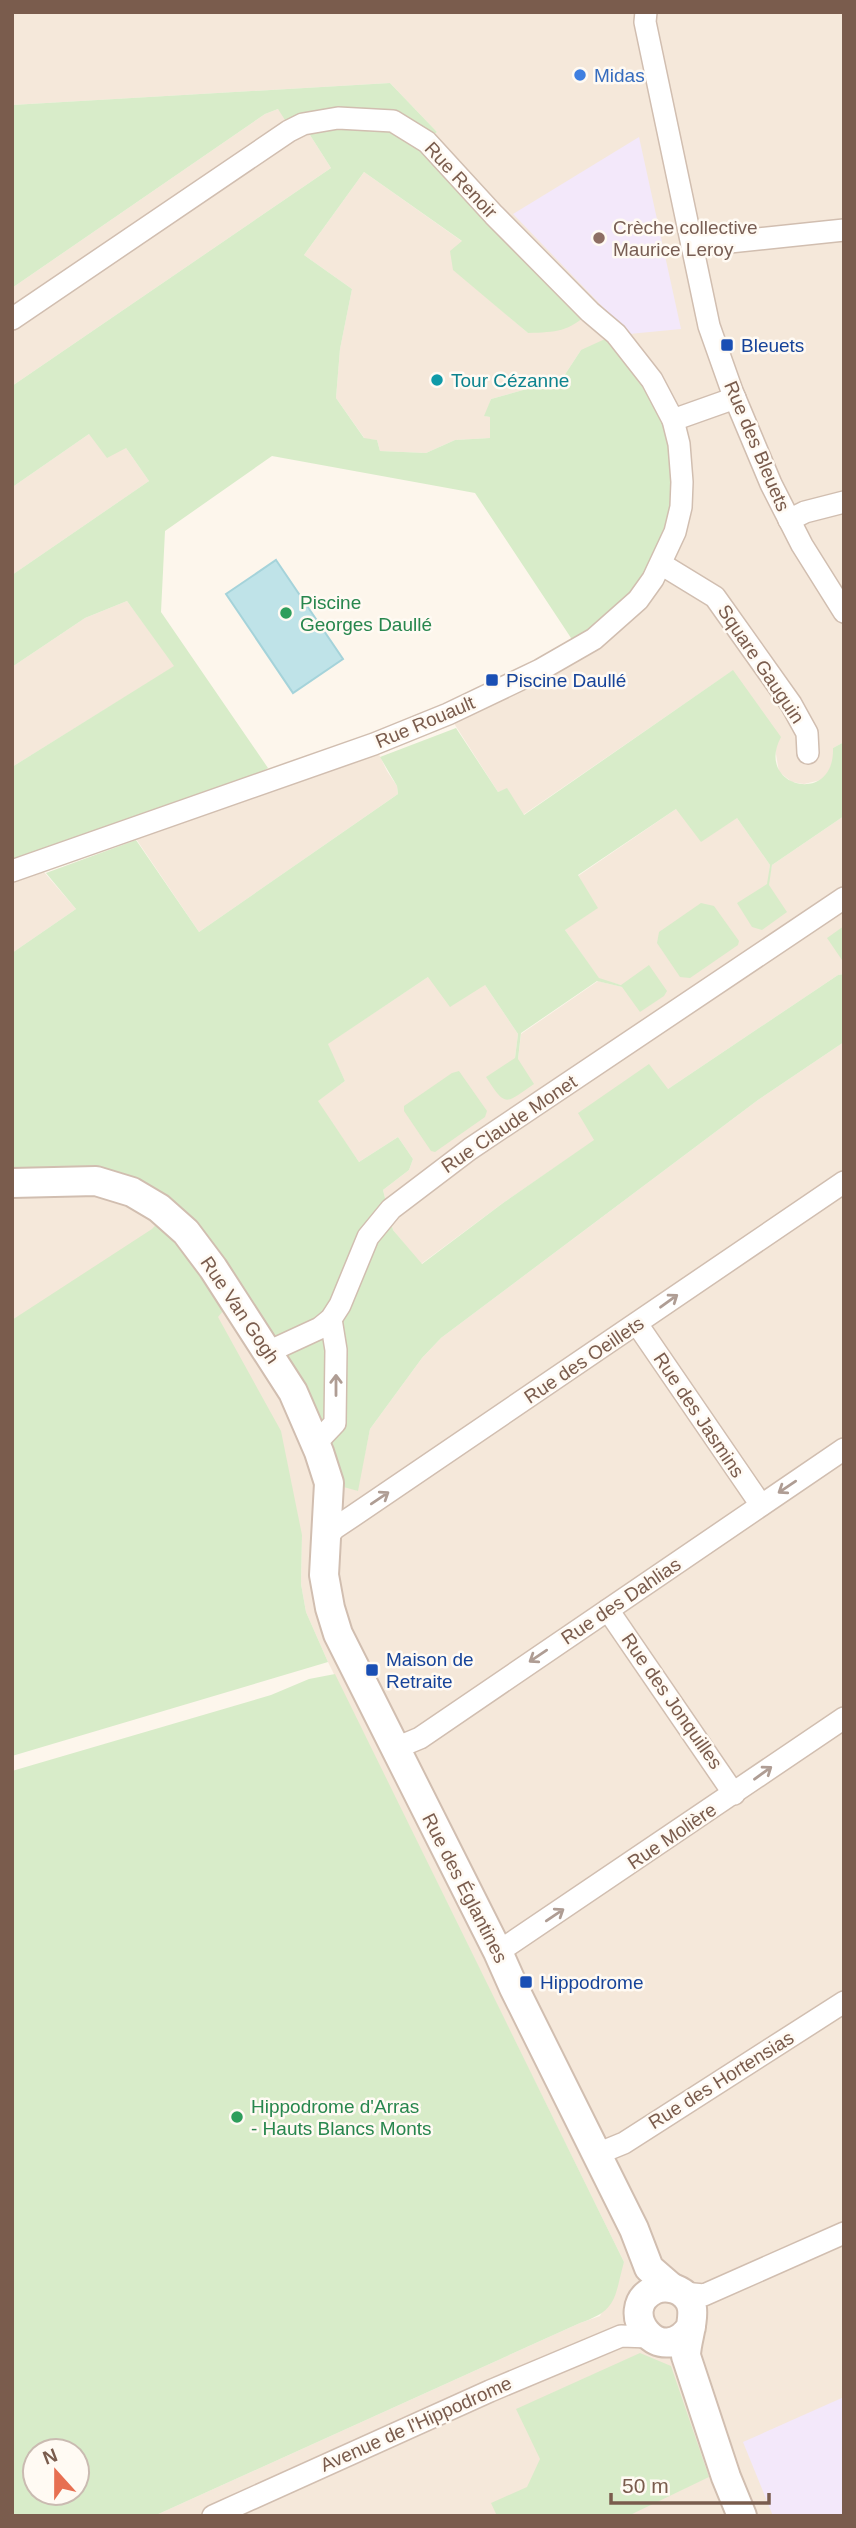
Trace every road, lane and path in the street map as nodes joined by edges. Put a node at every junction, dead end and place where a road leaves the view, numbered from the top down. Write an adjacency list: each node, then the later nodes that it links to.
1 (643, 16): 3 (street, Rue des Bleuets)
2 (844, 230): 3 (street)
3 (692, 246): 5 (street, Rue des Bleuets)
4 (12, 319): 6 (street, Rue Renoir)
5 (735, 398): 6 (street); 8 (street, Rue des Bleuets)
6 (673, 420): 9 (street, Rue Rouault)
7 (844, 502): 8 (street)
8 (789, 520): 10 (street, Rue des Bleuets)
9 (661, 564): 11 (street, Square Gauguin); 12 (street, Rue Rouault)
10 (844, 612)
11 (808, 753)
12 (12, 872)
13 (844, 898): 18 (street, Rue Claude Monet)
14 (844, 1182): 19 (street, Rue des Oeillets, one-way to 14)
15 (12, 1184): 16 (street, Rue Van Gogh)
16 (44, 1184): 17 (street, Rue Van Gogh); 20 (street, Rue Van Gogh)
17 (12, 1199)
18 (331, 1319): 20 (street); 21 (street, one-way to 18)
19 (637, 1324): 23 (street, Rue des Jasmins); 24 (street, Rue des Oeillets, one-way to 19)
20 (268, 1352): 21 (street, Rue Van Gogh)
21 (316, 1443): 24 (street, Rue Van Gogh)
22 (844, 1449): 23 (street, Rue des Dahlias, one-way to 23)
23 (761, 1505): 25 (street, Rue des Dahlias)
24 (325, 1539): 27 (street, Rue des Églantines)
25 (608, 1610): 27 (street, Rue des Dahlias, one-way to 27); 28 (street, Rue des Jonquilles)
26 (844, 1718): 28 (street, Rue Molière, one-way to 26)
27 (396, 1748): 29 (street, Rue des Églantines)
28 (734, 1794): 29 (street, Rue Molière, one-way to 28)
29 (498, 1952): 31 (street, Rue des Églantines)
30 (844, 2003): 31 (street, Rue des Hortensias)
31 (597, 2154): 33 (street, Rue des Églantines)
32 (844, 2233): 33 (street, Avenue de l'Hippodrome)
33 (671, 2312): 34 (street, Avenue de l'Hippodrome); 35 (street, Rue des Églantines)
34 (213, 2516)
35 (743, 2516)

